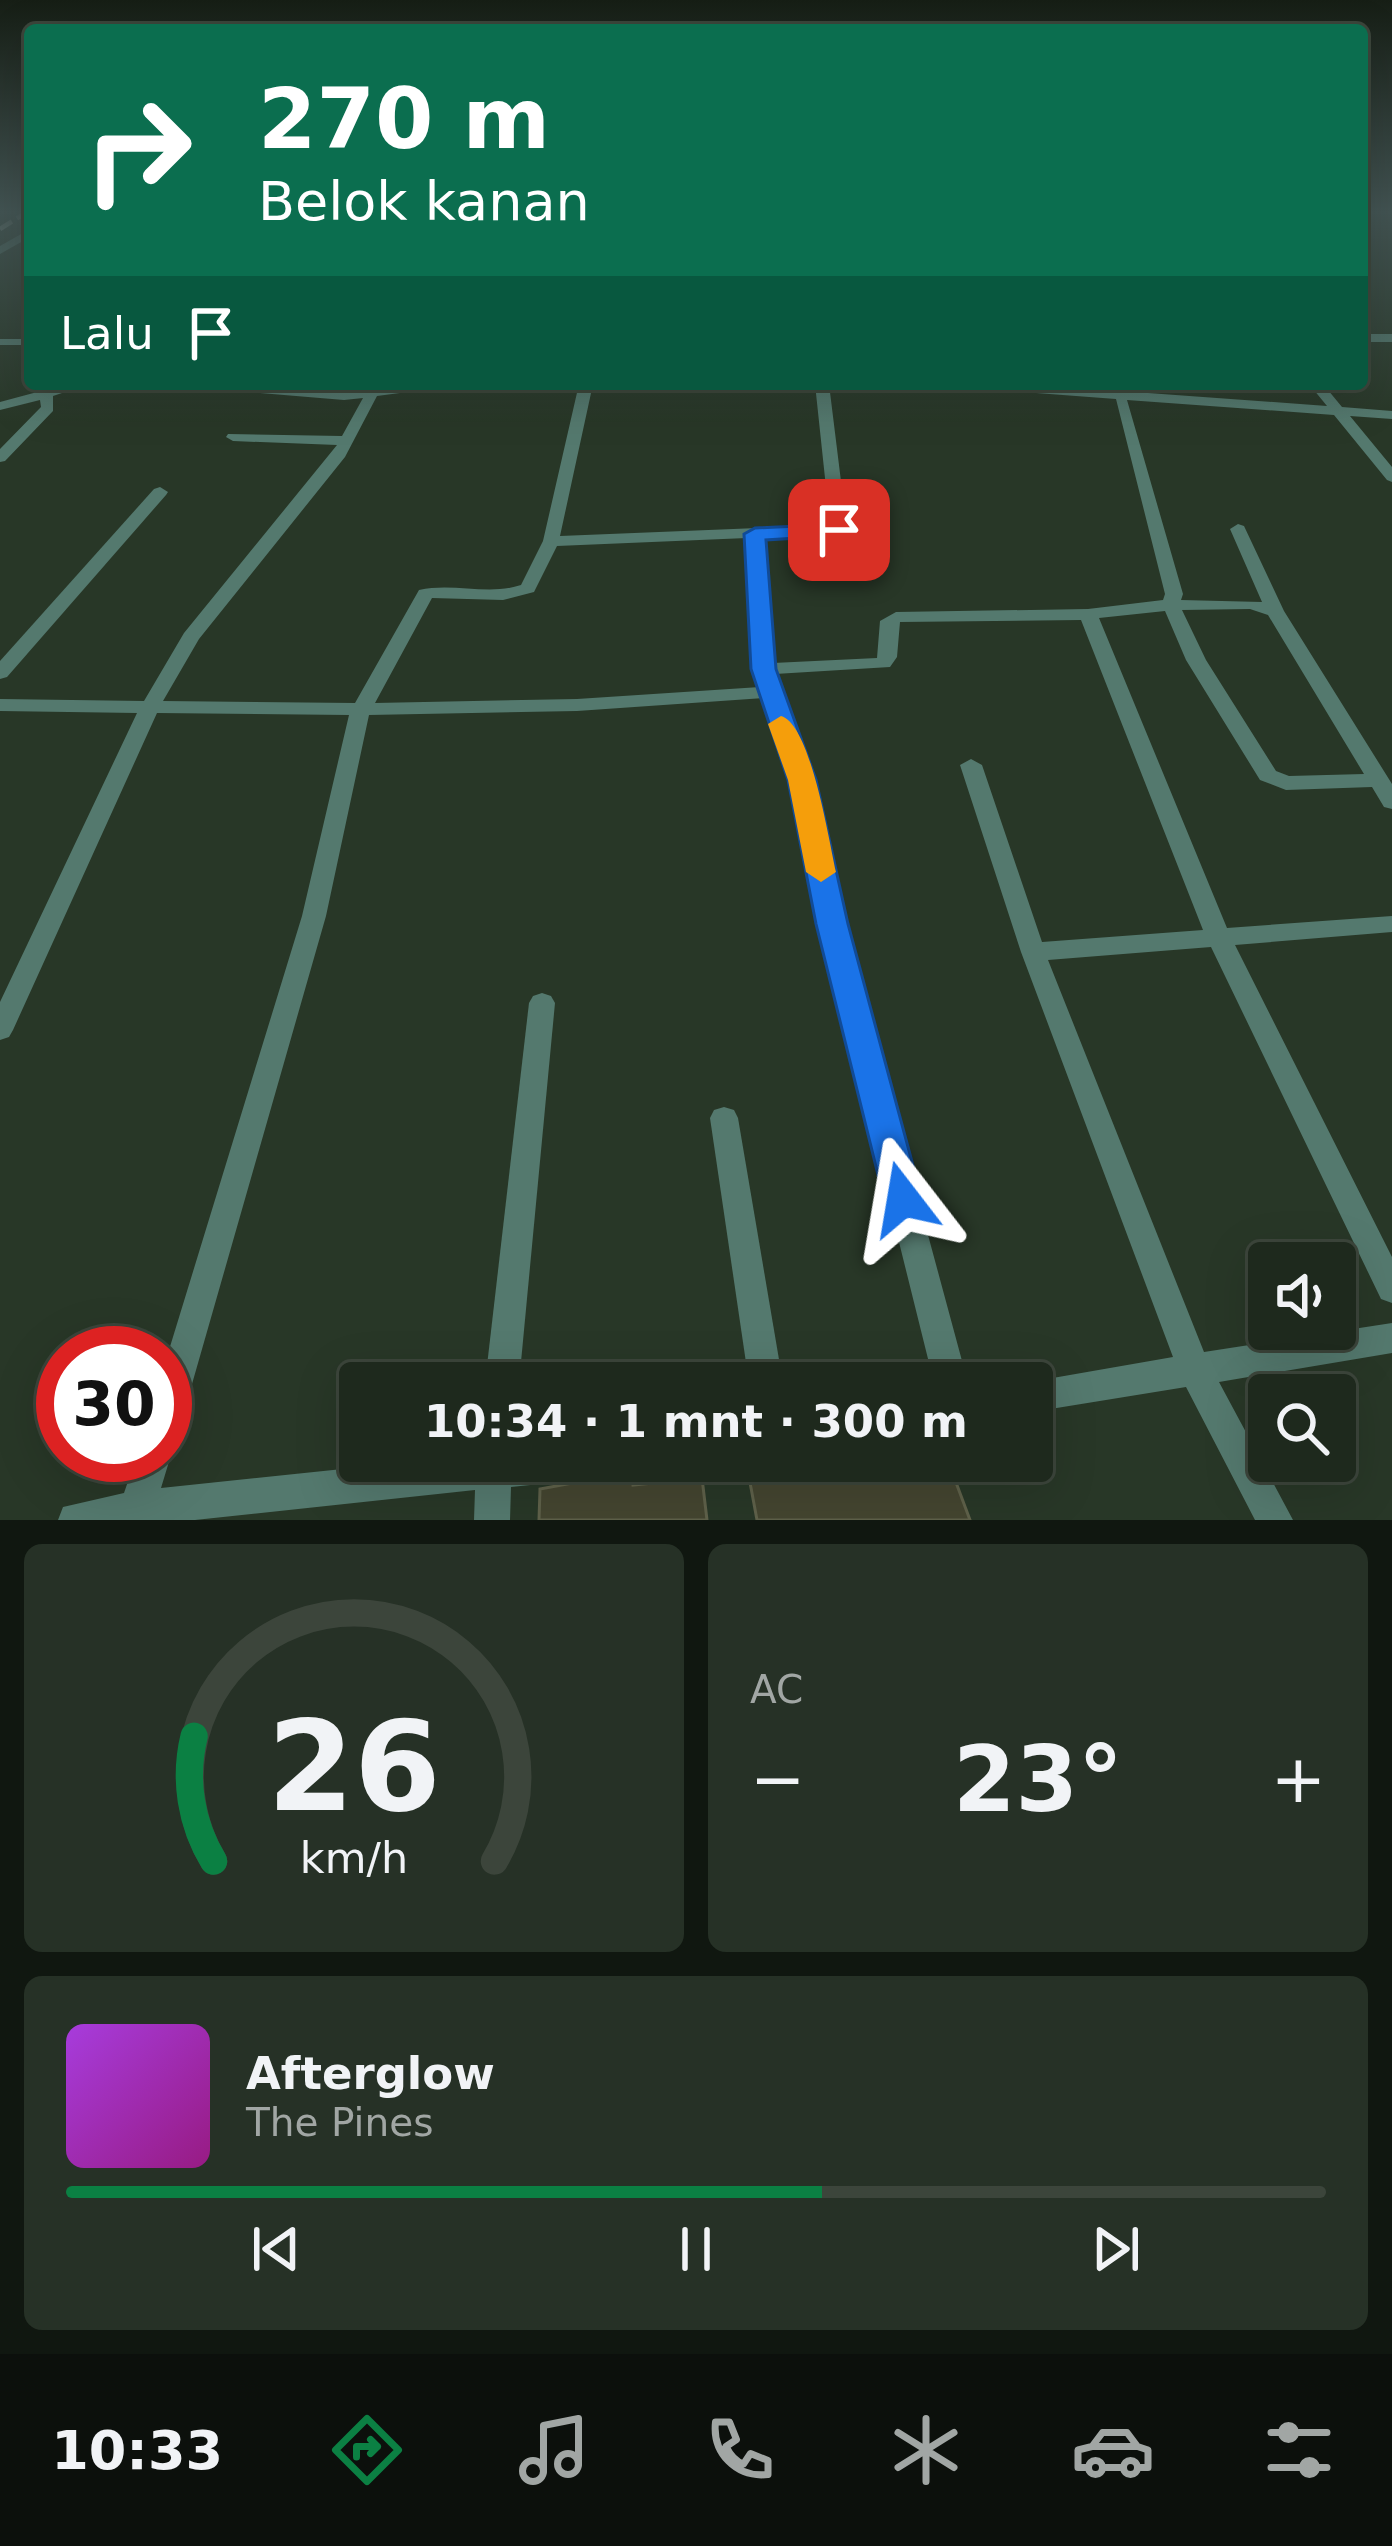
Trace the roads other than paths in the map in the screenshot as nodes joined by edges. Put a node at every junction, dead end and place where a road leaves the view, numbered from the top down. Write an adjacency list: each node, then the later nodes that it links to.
1 (61, 390): 9 (street)
2 (298, 390): 10 (street)
3 (393, 390): 10 (street)
4 (585, 390): 23 (street)
5 (823, 390): 22 (street)
6 (1011, 390): 11 (street)
7 (1036, 390): 14 (street)
8 (1321, 390): 14 (street)
9 (44, 395): 12 (street); 17 (street)
10 (371, 395): 16 (street)
11 (1121, 401): 14 (street); 24 (street)
12 (0, 406)
13 (1392, 415): 14 (street)
14 (1342, 417): 18 (street)
15 (233, 437): 16 (street)
16 (349, 441): 31 (street)
17 (0, 458)
18 (1385, 463): 19 (street)
19 (1392, 477)
20 (160, 492): 28 (street)
21 (1238, 529): 25 (street)
22 (755, 534): 23 (street); 27 (street)
23 (550, 541): 32 (street)
24 (1171, 605): 25 (street); 26 (street); 34 (street)
25 (1275, 611): 34 (street)
26 (1088, 614): 27 (street); 37 (street)
27 (764, 669): 29 (street)
28 (0, 673)
29 (770, 692): 32 (street); 47 (street)
30 (0, 705): 31 (street)
31 (150, 707): 32 (street); 40 (street)
32 (360, 712): 43 (street)
33 (971, 765): 38 (street)
34 (1374, 780): 35 (street)
35 (1392, 802)
36 (1392, 924): 37 (street)
37 (1218, 936): 38 (street); 42 (street)
38 (1033, 952): 48 (street)
39 (542, 1003): 45 (street)
40 (0, 1030)
41 (724, 1118): 46 (street)
42 (1392, 1289)
43 (192, 1328)
44 (1392, 1338): 48 (street)
45 (504, 1362)
46 (763, 1362)
47 (946, 1362)
48 (1196, 1371): 49 (street); 56 (street)
49 (1053, 1393)
50 (146, 1482): 53 (street)
51 (380, 1482): 53 (street)
52 (493, 1482): 55 (street)
53 (136, 1514): 54 (street)
54 (76, 1520)
55 (492, 1520)
56 (1275, 1520)

